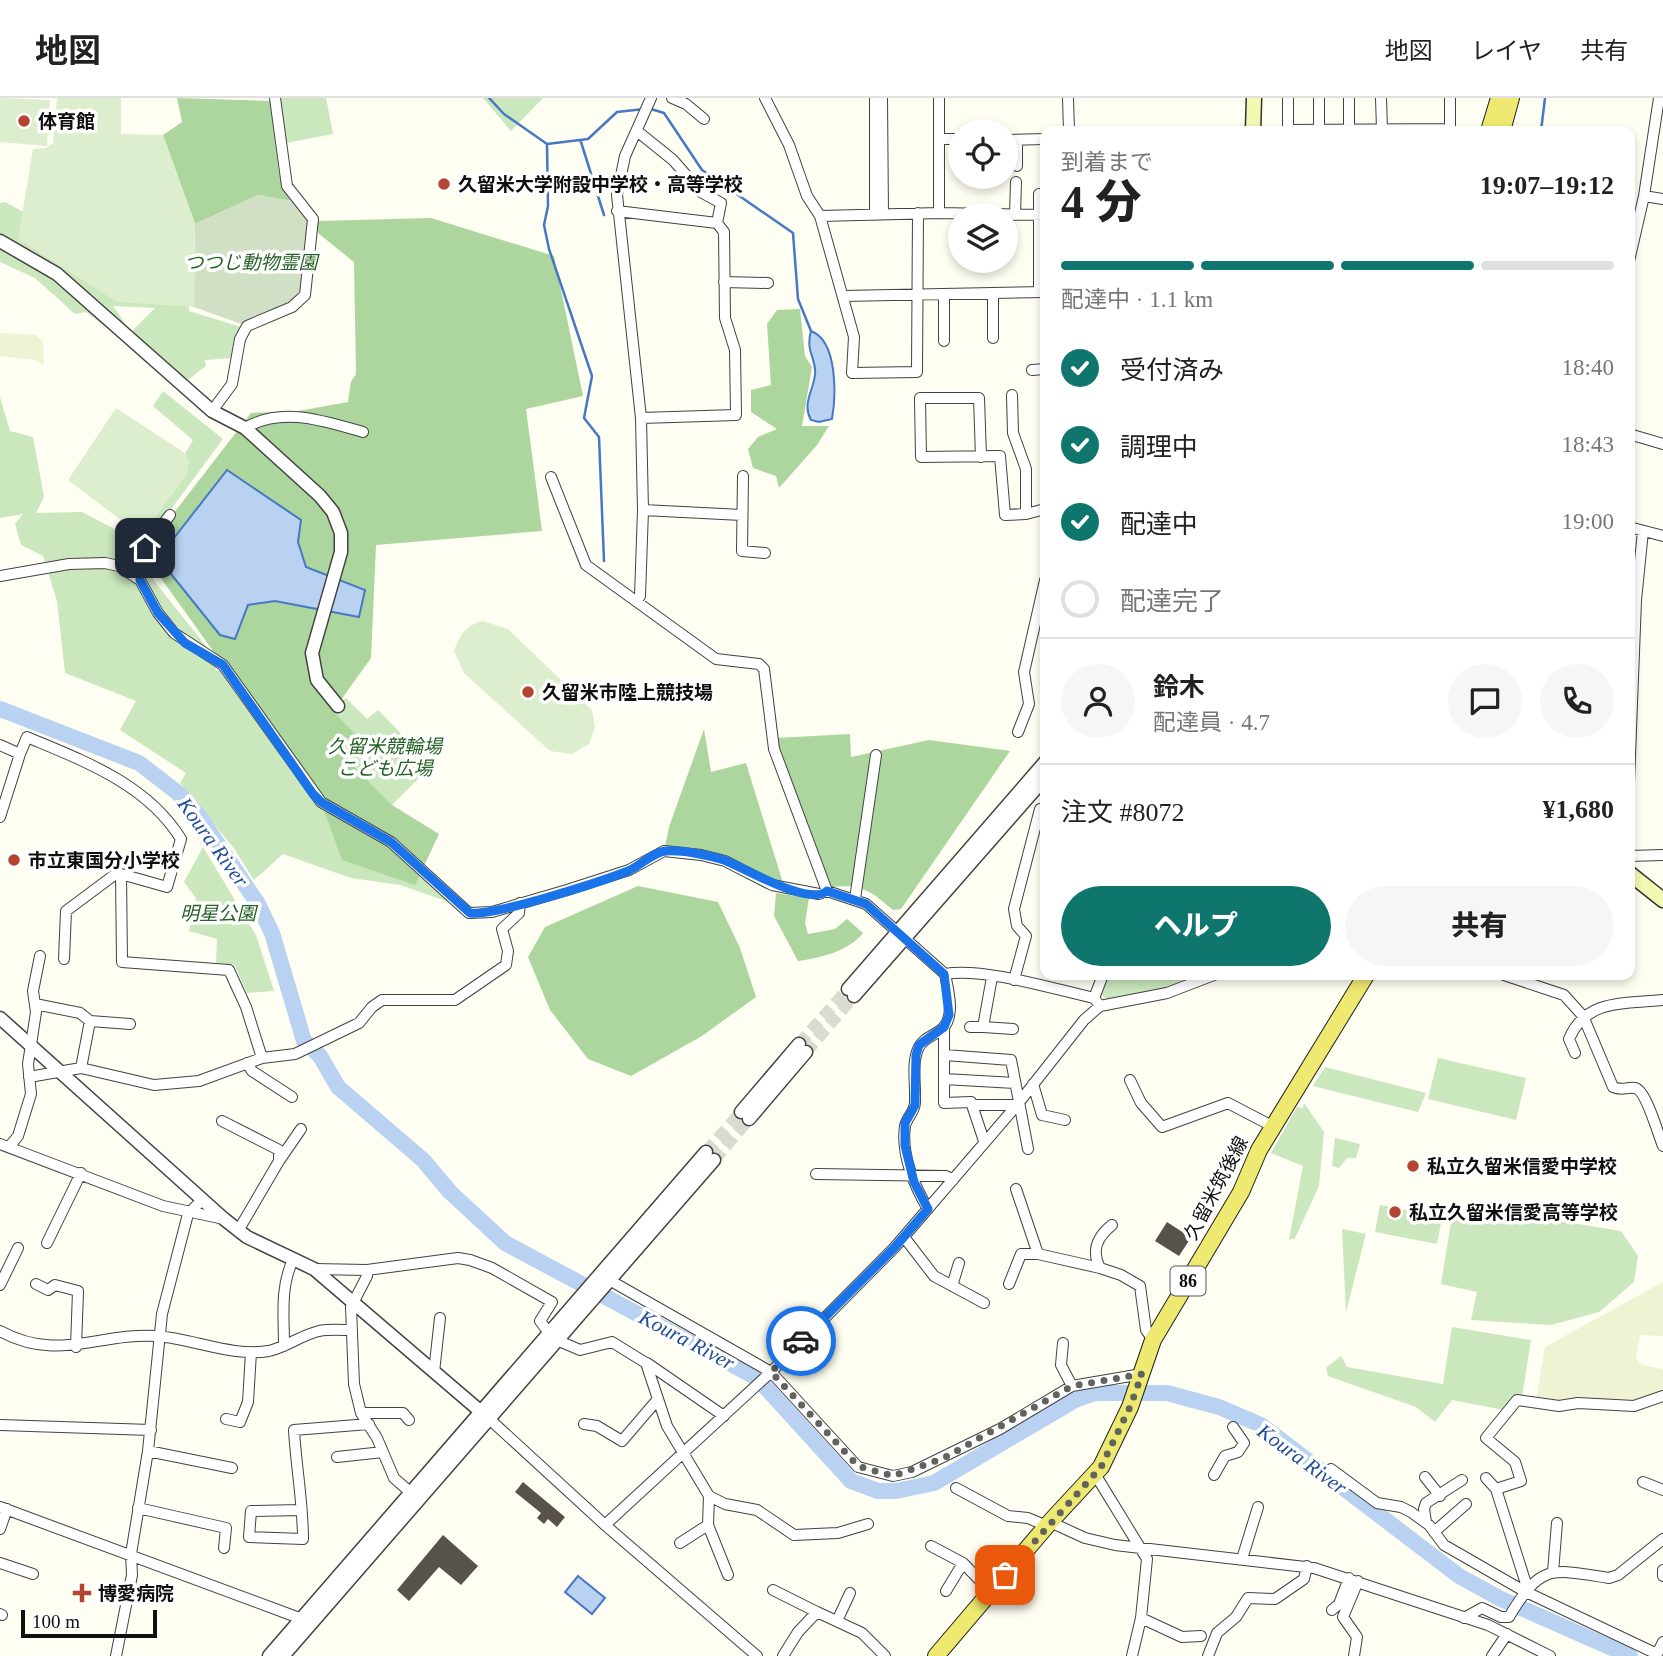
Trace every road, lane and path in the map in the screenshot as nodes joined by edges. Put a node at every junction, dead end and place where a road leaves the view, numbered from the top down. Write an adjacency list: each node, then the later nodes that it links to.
1 (275, 98): 60 (street)
2 (651, 98): 28 (street)
3 (671, 98): 18 (street)
4 (765, 98): 44 (street)
5 (875, 98): 41 (street)
6 (882, 98): 41 (street)
7 (939, 98): 29 (street)
8 (1068, 98): 19 (street)
9 (1254, 98): 20 (main road)
10 (1288, 98): 21 (street)
11 (1319, 98): 22 (street)
12 (1349, 98): 23 (street)
13 (1381, 98): 24 (street)
14 (1450, 98): 25 (street)
15 (1499, 98): 26 (main road)
16 (1511, 98): 27 (main road)
17 (1659, 98): 34 (street)
18 (704, 119)
19 (1069, 126)
20 (1253, 126)
21 (1288, 126)
22 (1319, 126)
23 (1349, 126)
24 (1382, 126)
25 (1450, 126)
26 (1491, 126)
27 (1503, 126)
28 (637, 131): 37 (street); 45 (street)
29 (939, 139): 30 (street); 39 (street)
30 (948, 139)
31 (1040, 139): 32 (street)
32 (1018, 140)
33 (1039, 194): 36 (street)
34 (1644, 196): 35 (street); 46 (street)
35 (1663, 199)
36 (1040, 201)
37 (617, 211): 45 (street); 61 (street)
38 (918, 213): 39 (street); 41 (street); 51 (street)
39 (939, 213): 40 (street)
40 (948, 213)
41 (879, 215): 44 (street)
42 (1018, 215): 43 (street)
43 (1040, 215)
44 (820, 216): 54 (street)
45 (718, 223): 48 (street)
46 (1635, 231)
47 (0, 241): 60 (street)
48 (724, 282): 49 (street); 61 (street)
49 (768, 283)
50 (1040, 292): 53 (street)
51 (918, 293): 52 (street); 54 (street); 54 (street)
52 (944, 294): 53 (street); 56 (street)
53 (993, 294): 55 (street)
54 (844, 296)
55 (993, 338)
56 (944, 341)
57 (1040, 369): 58 (street)
58 (1032, 370)
59 (1012, 395): 71 (street)
60 (212, 411): 62 (street)
61 (641, 418): 69 (street)
62 (245, 428): 63 (street); 83 (street)
63 (363, 432)
64 (1635, 436): 65 (street)
65 (1663, 444)
66 (981, 457): 66 (street); 71 (street)
67 (551, 477): 81 (street)
68 (743, 477): 73 (street)
69 (643, 510): 73 (street); 81 (street)
70 (1040, 510): 71 (street)
71 (1026, 514)
72 (170, 515): 79 (street)
73 (742, 515): 77 (street)
74 (1635, 529): 75 (street)
75 (1643, 531): 76 (street); 80 (street)
76 (1663, 536)
77 (765, 553)
78 (0, 576): 79 (street)
79 (140, 580): 99 (street)
80 (1635, 586)
81 (637, 601): 96 (street)
82 (1040, 602): 84 (street)
83 (338, 706)
84 (1018, 732)
85 (0, 745): 86 (street)
86 (20, 754): 91 (street); 94 (street)
87 (876, 755): 97 (street)
88 (1040, 768): 100 (street)
89 (1040, 783): 100 (street)
90 (1040, 809): 105 (street)
91 (0, 817)
92 (1663, 855): 93 (street)
93 (1635, 856)
94 (121, 874): 102 (street); 126 (street)
95 (1635, 879): 98 (main road)
96 (827, 891): 97 (street); 99 (street)
97 (855, 899): 100 (street)
98 (1663, 900)
99 (520, 903): 126 (street)
100 (900, 935): 103 (street); 110 (street)
101 (40, 956): 113 (street)
102 (64, 959)
103 (944, 974): 104 (street); 118 (street)
104 (992, 977): 105 (street); 120 (street)
105 (1014, 980): 112 (street)
106 (1102, 980): 112 (street)
107 (1202, 980): 112 (street)
108 (1363, 980): 141 (main road, 久留米筑後線 / 86)
109 (1524, 980): 114 (street)
110 (851, 992)
111 (1663, 1000): 114 (street)
112 (1097, 1002): 134 (street)
113 (35, 1004): 116 (street); 122 (street)
114 (1583, 1016): 124 (street); 145 (street)
115 (0, 1018): 122 (street)
116 (90, 1021): 117 (street); 128 (street)
117 (130, 1024)
118 (944, 1027): 125 (street); 150 (street)
119 (970, 1027): 120 (street)
120 (984, 1027): 121 (street)
121 (1013, 1029)
122 (31, 1044): 129 (street); 130 (street)
123 (803, 1048): 138 (street)
124 (1574, 1053)
125 (945, 1055): 131 (street); 133 (street)
126 (262, 1058): 127 (street)
127 (247, 1063): 128 (street); 135 (street)
128 (81, 1068): 129 (street)
129 (58, 1070): 130 (street); 153 (street)
130 (29, 1077): 144 (street)
131 (944, 1079): 133 (street); 136 (street)
132 (1130, 1080): 141 (street)
133 (1015, 1083): 137 (street)
134 (1033, 1084): 137 (street); 139 (street)
135 (292, 1097)
136 (972, 1105): 137 (street); 143 (street)
137 (1017, 1105): 143 (street); 146 (street)
138 (745, 1116)
139 (1065, 1120)
140 (222, 1121): 147 (street)
141 (1274, 1127): 180 (main road, 久留米筑後線 / 86)
142 (301, 1129): 147 (street)
143 (984, 1141): 151 (street)
144 (4, 1145): 148 (street)
145 (1663, 1146)
146 (1028, 1149)
147 (279, 1161): 158 (street)
148 (81, 1173): 155 (street); 160 (street)
149 (816, 1174): 150 (street)
150 (912, 1174): 151 (street); 154 (street)
151 (953, 1180): 154 (street)
152 (1016, 1189): 162 (street)
153 (201, 1200): 155 (street); 156 (street)
154 (928, 1209): 159 (street)
155 (188, 1214): 156 (street); 178 (street)
156 (224, 1219): 158 (street)
157 (1112, 1225): 165 (street)
158 (239, 1231): 163 (street)
159 (904, 1237): 172 (street); 187 (street)
160 (47, 1243)
161 (18, 1248): 171 (street)
162 (1038, 1254): 165 (street); 170 (street)
163 (293, 1260): 166 (street); 182 (street)
164 (959, 1263): 172 (street)
165 (1100, 1268): 180 (street)
166 (314, 1269): 167 (street); 173 (street)
167 (367, 1270): 173 (street); 179 (street)
168 (611, 1281): 179 (street); 179 (street); 187 (street)
169 (36, 1284): 183 (street)
170 (1009, 1284)
171 (0, 1285)
172 (952, 1286): 174 (street)
173 (353, 1303): 176 (street); 186 (street)
174 (984, 1303)
175 (440, 1318): 186 (street)
176 (351, 1330): 182 (street); 192 (street)
177 (0, 1331): 183 (street)
178 (158, 1336): 183 (street); 184 (street); 201 (street)
179 (554, 1337): 185 (street); 193 (street)
180 (1153, 1340): 188 (main road, 久留米筑後線 / 86)
181 (1063, 1343): 189 (street)
182 (284, 1346): 184 (street)
183 (76, 1347)
184 (251, 1352): 195 (street)
185 (646, 1363): 191 (street); 194 (street)
186 (434, 1372): 193 (street)
187 (771, 1372): 189 (street); 194 (street)
188 (1142, 1374): 189 (street); 208 (main road, 久留米筑後線 / 86)
189 (1072, 1386)
190 (1663, 1396): 215 (street)
191 (658, 1399): 198 (street); 204 (street)
192 (361, 1413): 196 (street); 197 (street)
193 (485, 1415): 217 (street); 229 (street); 266 (street)
194 (724, 1416): 204 (street)
195 (226, 1419)
196 (409, 1420)
197 (369, 1424): 203 (street); 224 (street)
198 (584, 1424)
199 (0, 1425): 201 (street)
200 (1233, 1427): 209 (street)
201 (151, 1430): 202 (street)
202 (148, 1451): 206 (street); 223 (street)
203 (383, 1452): 205 (street); 217 (street)
204 (681, 1454): 218 (street); 229 (street)
205 (337, 1457)
206 (232, 1468)
207 (1331, 1469): 225 (street)
208 (1095, 1474): 228 (main road, 久留米筑後線 / 86); 237 (street)
209 (1214, 1475)
210 (1425, 1477): 219 (street)
211 (1486, 1478): 215 (street)
212 (1462, 1480): 219 (street)
213 (1643, 1482): 216 (street)
214 (956, 1488): 228 (street)
215 (1496, 1489): 251 (street)
216 (1663, 1490)
217 (411, 1492): 258 (street)
218 (709, 1496): 227 (street); 230 (street)
219 (1440, 1496): 225 (street)
220 (1466, 1504): 232 (street)
221 (1258, 1507): 239 (street)
222 (4, 1508): 231 (street); 238 (street)
223 (138, 1508): 236 (street); 238 (street)
224 (301, 1510): 224 (street)
225 (1426, 1522): 232 (street)
226 (1557, 1523): 244 (street)
227 (868, 1524)
228 (1048, 1524): 237 (street); 252 (main road, 久留米筑後線 / 86)
229 (605, 1525): 267 (street)
230 (708, 1525): 234 (street); 246 (street)
231 (0, 1529)
232 (1434, 1532): 251 (street)
233 (1663, 1539): 244 (street)
234 (680, 1543)
235 (931, 1546): 241 (street)
236 (224, 1548)
237 (1143, 1549): 239 (street); 256 (street)
238 (131, 1554): 258 (street); 264 (street)
239 (1242, 1559): 242 (street)
240 (0, 1563): 245 (street)
241 (963, 1563): 250 (street); 252 (street)
242 (1307, 1566): 248 (street); 272 (street)
243 (1663, 1570): 247 (street)
244 (1553, 1572): 251 (street)
245 (33, 1574)
246 (728, 1575)
247 (1663, 1576)
248 (1354, 1579): 254 (street); 257 (street); 273 (street)
249 (773, 1590): 255 (street)
250 (946, 1591)
251 (1524, 1591): 257 (street); 263 (street)
252 (991, 1592): 270 (main road, 久留米筑後線 / 86)
253 (850, 1593): 259 (street)
254 (1332, 1610)
255 (817, 1612): 259 (street); 268 (street)
256 (1141, 1618): 261 (street); 271 (street)
257 (1464, 1618): 260 (street)
258 (302, 1619): 265 (street)
259 (837, 1621): 269 (street)
260 (1507, 1634): 274 (street); 275 (street)
261 (1201, 1636)
262 (1663, 1642): 263 (street)
263 (1660, 1655)
264 (116, 1656)
265 (269, 1656)
266 (283, 1656)
267 (757, 1656)
268 (783, 1656)
269 (885, 1656)
270 (936, 1656)
271 (1132, 1656)
272 (1208, 1656)
273 (1354, 1656)
274 (1492, 1656)
275 (1550, 1656)

